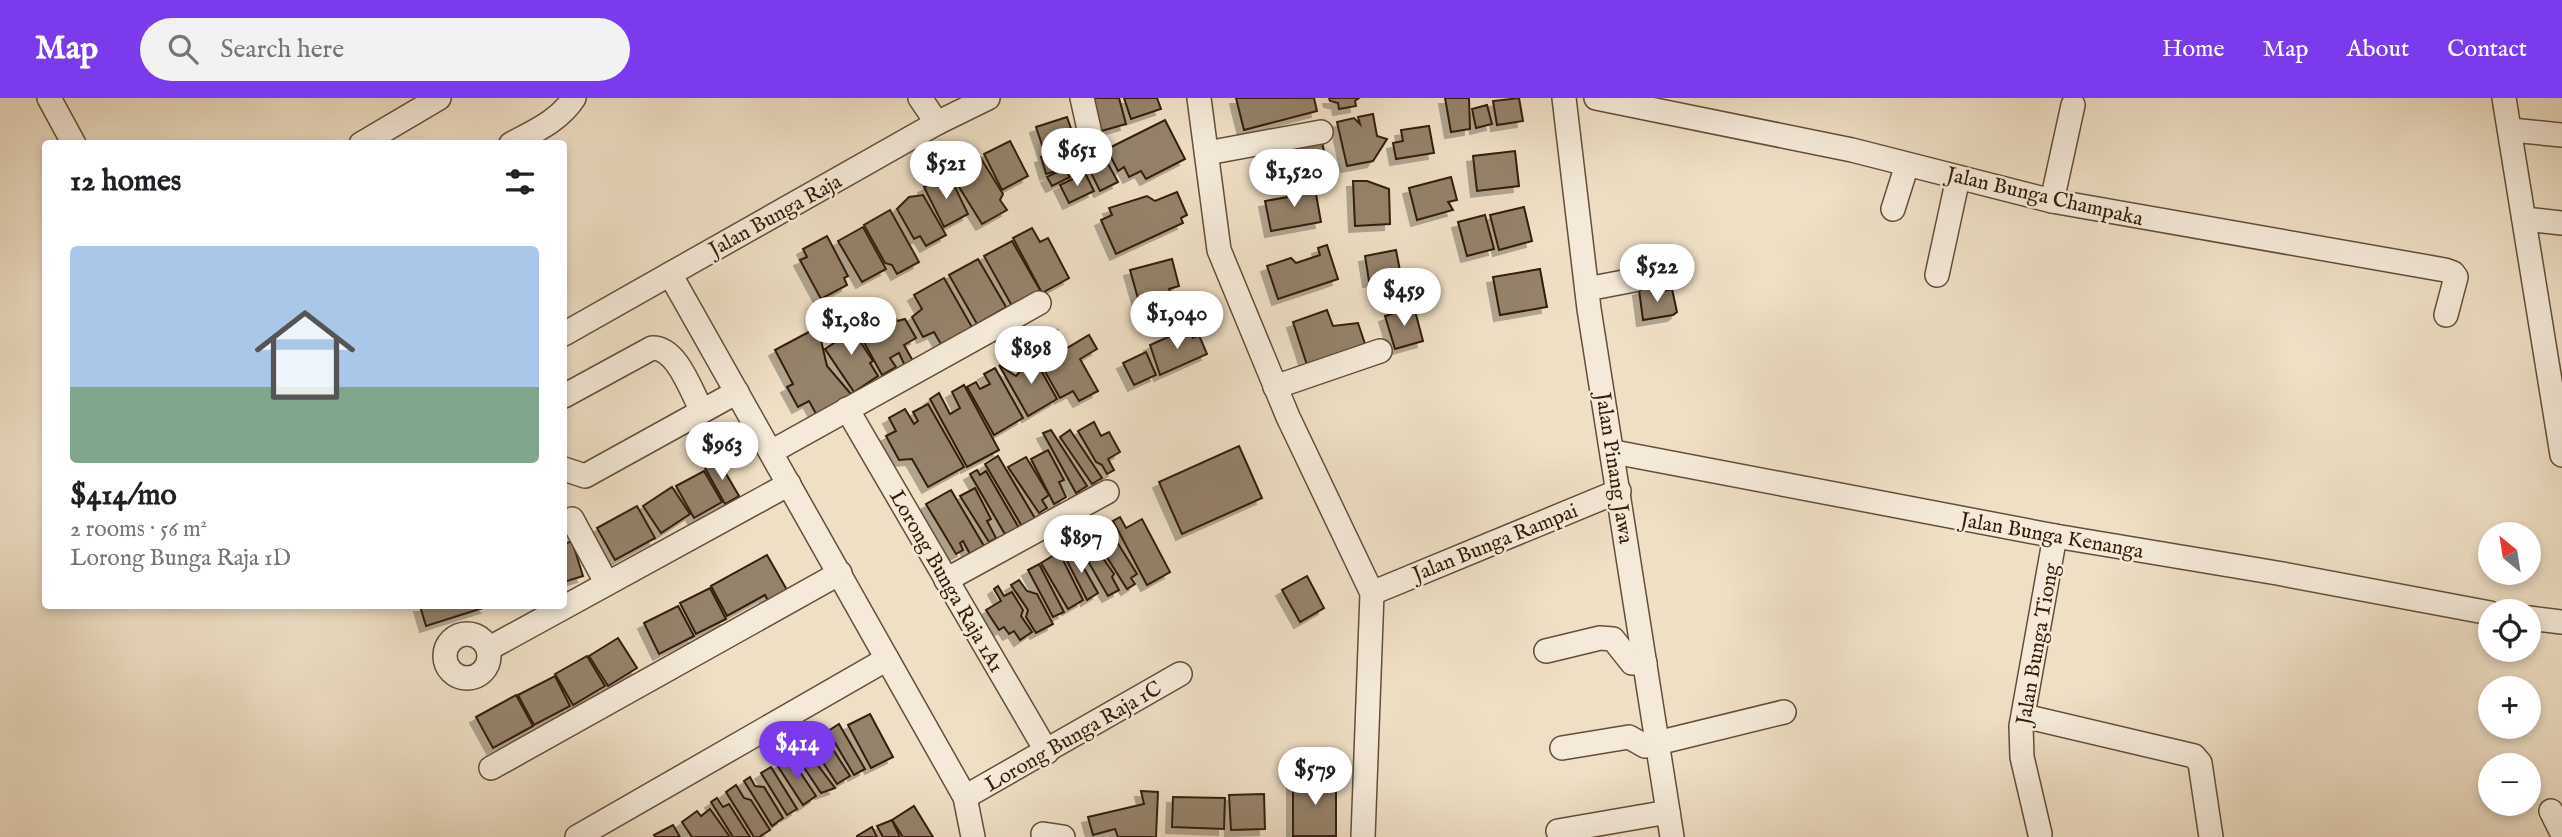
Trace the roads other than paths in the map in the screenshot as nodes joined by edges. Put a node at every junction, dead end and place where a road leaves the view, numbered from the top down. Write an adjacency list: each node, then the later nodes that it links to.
1 (49, 98): 16 (street)
2 (439, 98): 17 (street)
3 (574, 98): 18 (street)
4 (920, 98): 12 (street)
5 (988, 98): 12 (street, Jalan Bunga Raja)
6 (1082, 98): 20 (street)
7 (1199, 98): 19 (street)
8 (1564, 98): 30 (street, Jalan Pinang Jawa)
9 (1596, 98): 21 (street, Jalan Bunga Champaka)
10 (2504, 98): 13 (street)
11 (2073, 105): 23 (street)
12 (937, 123): 27 (street, Jalan Bunga Raja)
13 (2511, 130): 15 (street); 25 (street)
14 (1321, 132): 19 (street)
15 (2562, 135)
16 (72, 140)
17 (368, 140)
18 (519, 140)
19 (1207, 153): 36 (street)
20 (1095, 156)
21 (1907, 165): 22 (street, Jalan Bunga Champaka); 24 (street)
22 (1958, 178): 23 (street, Jalan Bunga Champaka); 28 (street)
23 (2052, 201): 32 (street, Jalan Bunga Champaka)
24 (1893, 209)
25 (2524, 219): 26 (street); 35 (street)
26 (2562, 223)
27 (670, 274): 33 (street, Jalan Bunga Raja); 37 (street)
28 (1937, 275)
29 (1634, 280): 30 (street)
30 (1587, 289): 42 (street, Jalan Pinang Jawa)
31 (1039, 303): 39 (street)
32 (2446, 316)
33 (567, 332)
34 (1380, 351): 36 (street)
35 (2557, 380): 43 (street)
36 (1275, 387): 53 (street)
37 (737, 392): 40 (street); 41 (street)
38 (567, 394): 40 (street)
39 (847, 409): 41 (street); 51 (street, Lorong Bunga Raja 1A1)
40 (702, 411): 44 (street)
41 (771, 452): 45 (street)
42 (1614, 452): 46 (street, Jalan Pinang Jawa); 49 (street, Jalan Bunga Kenanga)
43 (2562, 455)
44 (567, 469)
45 (789, 484): 50 (street); 52 (street)
46 (1619, 491): 53 (street, Jalan Bunga Rampai); 62 (street, Jalan Pinang Jawa)
47 (1107, 492): 51 (street)
48 (572, 519): 52 (street)
49 (2055, 536): 56 (street, Jalan Bunga Kenanga); 65 (street, Jalan Bunga Tiong)
50 (840, 573): 61 (street); 69 (street)
51 (946, 579): 68 (street, Lorong Bunga Raja 1A1)
52 (606, 582): 54 (street)
53 (1372, 593): 78 (street)
54 (567, 604)
55 (558, 609): 59 (street)
56 (2478, 611)
57 (2541, 619): 58 (street)
58 (2562, 622)
59 (488, 649)
60 (1546, 652): 62 (street)
61 (887, 659): 70 (street); 76 (street)
62 (1645, 663): 66 (street, Jalan Pinang Jawa)
63 (1180, 674): 68 (street, Lorong Bunga Raja 1C)
64 (1784, 712): 66 (street)
65 (2024, 716): 75 (street, Jalan Bunga Tiong); 80 (street)
66 (1658, 742): 67 (street); 72 (street, Jalan Pinang Jawa)
67 (1562, 748)
68 (1047, 752): 70 (street, Lorong Bunga Raja 1C)
69 (491, 768)
70 (965, 797): 77 (street)
71 (2551, 811): 74 (street)
72 (1668, 812): 73 (street); 79 (street, Jalan Pinang Jawa)
73 (1558, 831)
74 (2562, 833)
75 (2040, 834)
76 (577, 837)
77 (973, 837)
78 (1363, 837)
79 (1672, 837)
80 (2210, 837)

